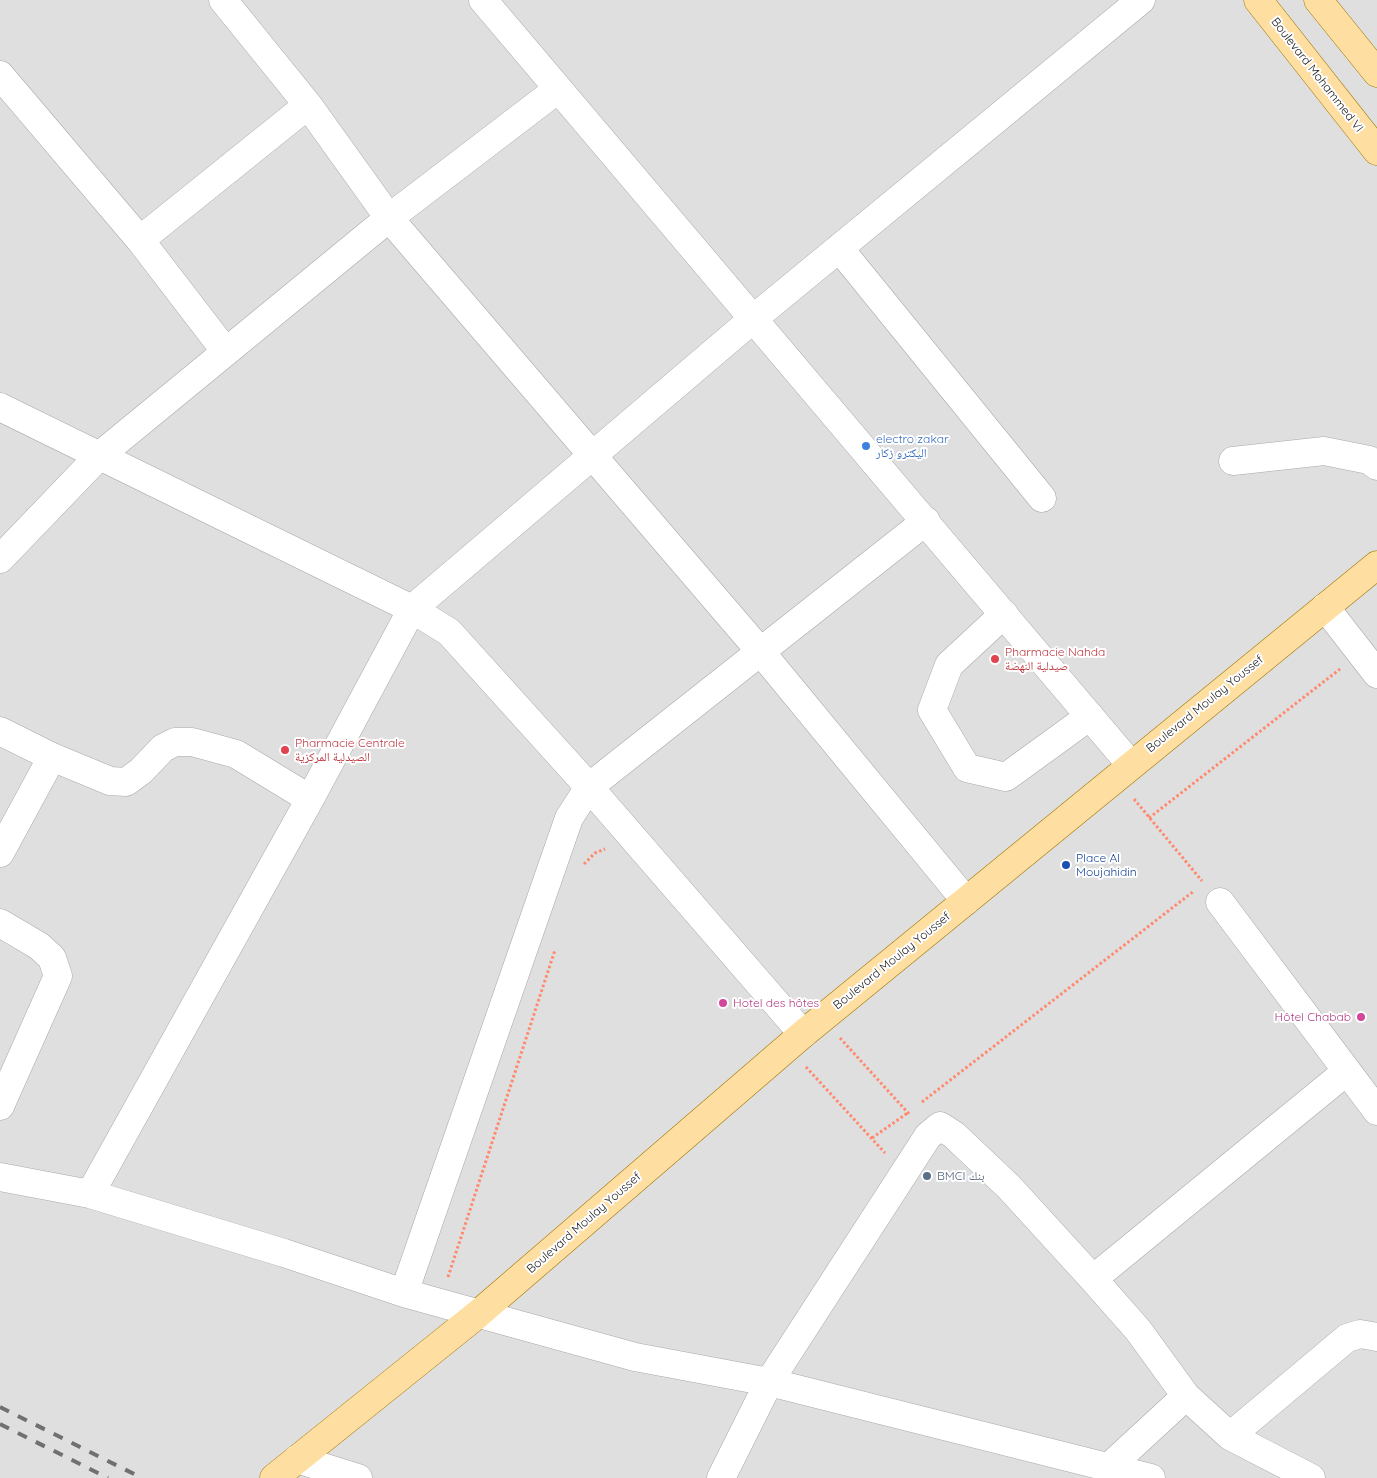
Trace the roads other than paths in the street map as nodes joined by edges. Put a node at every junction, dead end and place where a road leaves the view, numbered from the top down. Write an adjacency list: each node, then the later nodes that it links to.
1 (223, 0): 9 (street)
2 (483, 0): 8 (street)
3 (1258, 0): 10 (main road, Boulevard Mohammed VI)
4 (1318, 0): 6 (main road)
5 (1129, 3): 13 (street)
6 (1377, 72)
7 (0, 75): 12 (street)
8 (558, 89): 11 (street); 14 (street)
9 (308, 105): 11 (street); 12 (street)
10 (1377, 151)
11 (389, 218): 15 (street); 18 (street)
12 (140, 240): 15 (street)
13 (838, 248): 14 (street); 21 (street)
14 (753, 319): 18 (street); 22 (street)
15 (226, 352): 17 (street)
16 (0, 407): 17 (street)
17 (99, 456): 23 (street); 26 (street)
18 (590, 456): 26 (street); 28 (street)
19 (1233, 461): 20 (street)
20 (1377, 466)
21 (1042, 498)
22 (926, 521): 27 (street); 28 (street)
23 (5, 546)
24 (1377, 565): 25 (main road, Boulevard Moulay Youssef)
25 (1325, 607): 29 (street); 33 (main road, Boulevard Moulay Youssef)
26 (412, 608): 34 (street); 35 (street)
27 (1004, 614): 30 (street); 30 (street)
28 (760, 651): 34 (street); 38 (street)
29 (1369, 663)
30 (1090, 716): 33 (street)
31 (0, 731): 32 (street)
32 (52, 757): 35 (street); 36 (street)
33 (1124, 771): 38 (main road, Boulevard Moulay Youssef)
34 (589, 787): 40 (street); 47 (street)
35 (310, 799): 45 (street)
36 (0, 852)
37 (1212, 893): 41 (street)
38 (966, 901): 40 (main road, Boulevard Moulay Youssef)
39 (0, 923): 42 (street)
40 (796, 1040): 48 (main road, Boulevard Moulay Youssef)
41 (1347, 1071): 43 (street); 46 (street)
42 (0, 1106)
43 (1377, 1111)
44 (0, 1177): 45 (street)
45 (90, 1194): 47 (street)
46 (1093, 1279): 50 (street); 51 (street)
47 (408, 1281): 48 (street)
48 (478, 1314): 50 (street); 53 (main road, Boulevard Moulay Youssef)
49 (1377, 1337): 52 (street)
50 (769, 1382): 54 (street); 57 (street)
51 (1186, 1396): 52 (street); 54 (street)
52 (1230, 1436): 59 (street)
53 (297, 1460): 55 (main road, Boulevard Moulay Youssef); 56 (street)
54 (1109, 1467): 58 (street)
55 (274, 1478)
56 (358, 1478)
57 (721, 1478)
58 (1151, 1478)
59 (1311, 1478)

